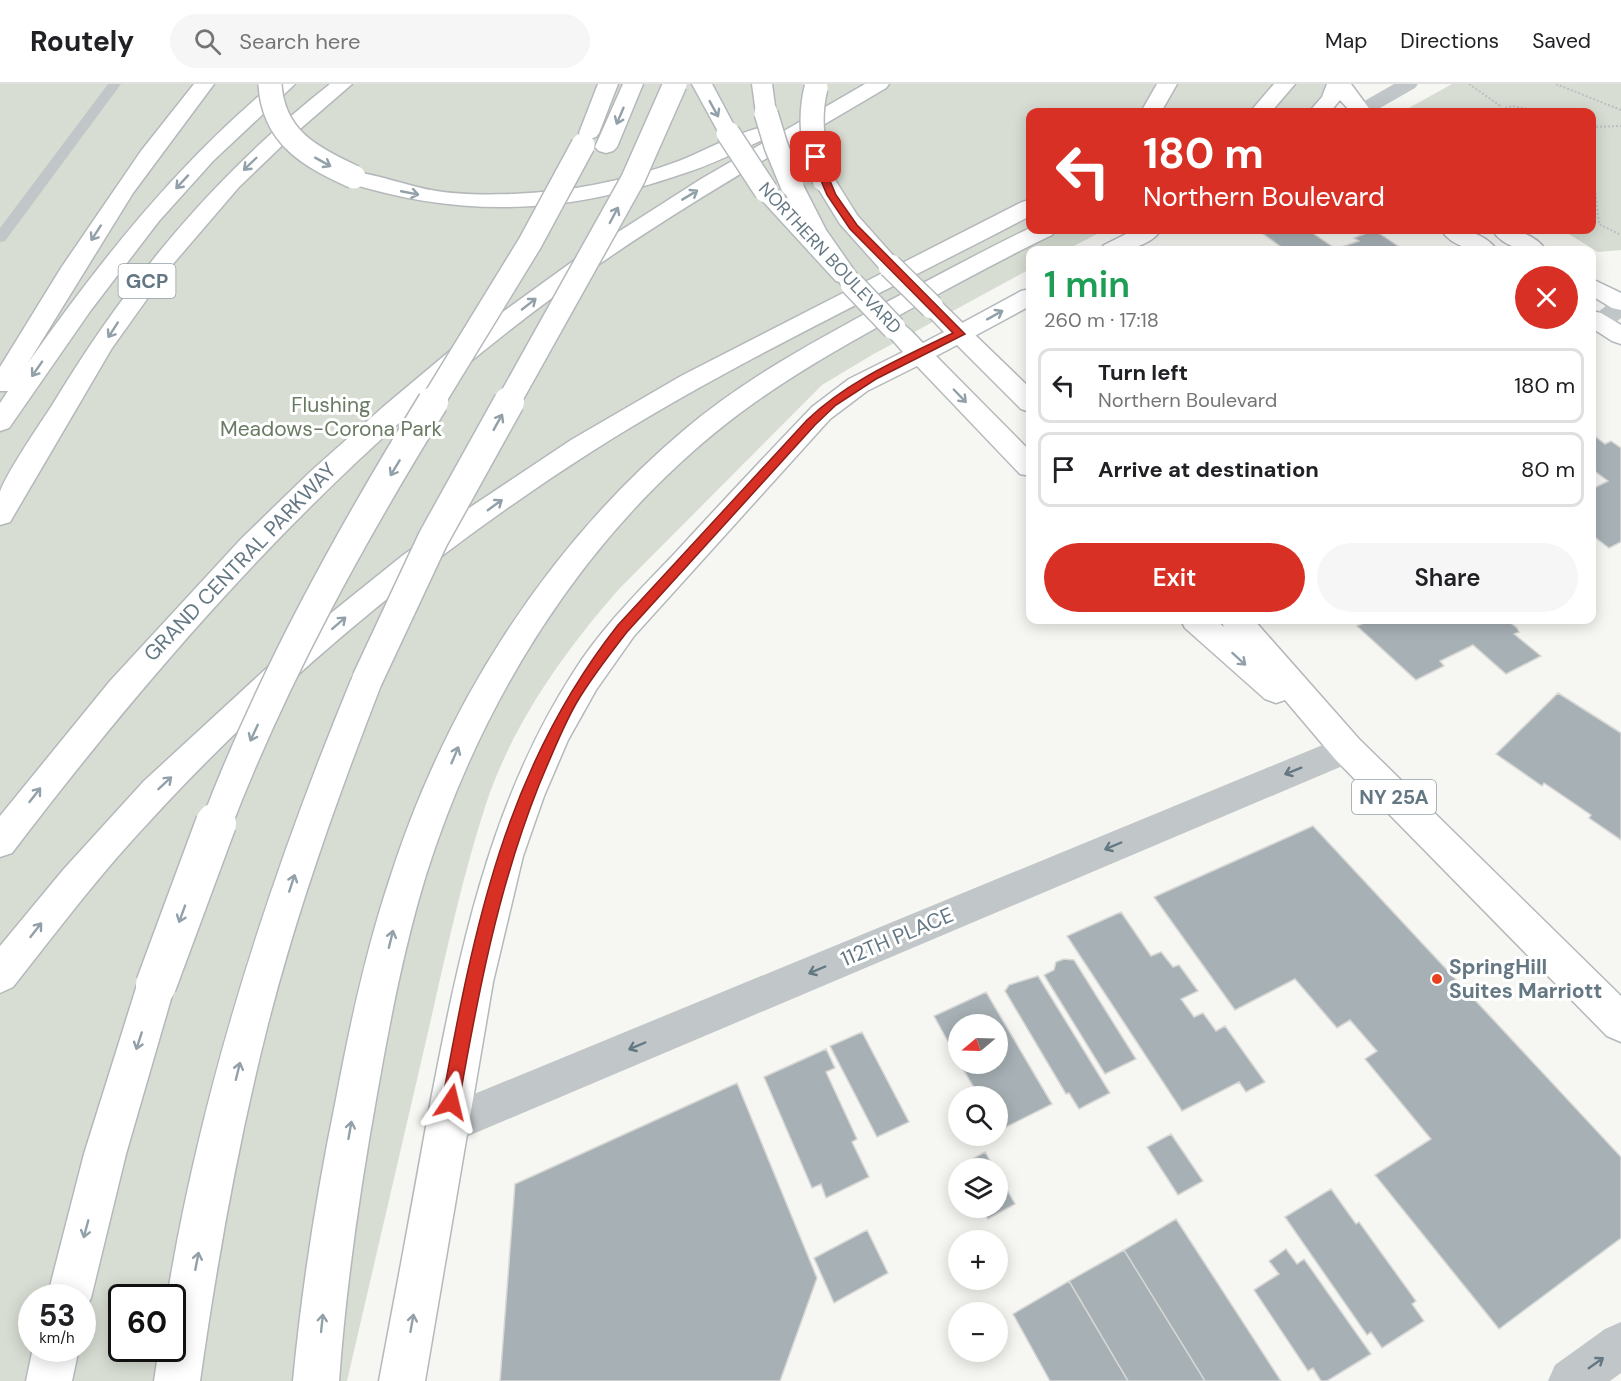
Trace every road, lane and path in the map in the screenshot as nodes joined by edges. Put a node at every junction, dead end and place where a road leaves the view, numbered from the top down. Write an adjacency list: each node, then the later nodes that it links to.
1 (115, 84): 39 (lane)
2 (190, 84): 32 (main road)
3 (204, 84): 32 (main road)
4 (270, 84): 12 (main road, one-way to 12, bridge)
5 (285, 84): 54 (main road, GCP, one-way to 54)
6 (342, 84): 56 (main road, GCP, one-way to 56)
7 (608, 84): 30 (main road)
8 (633, 84): 30 (main road, one-way to 30)
9 (675, 84): 68 (main road, one-way to 9, bridge)
10 (702, 84): 43 (main road, NORTHERN BOULEVARD, one-way to 43, bridge)
11 (762, 84): 43 (main road, bridge)
12 (878, 84): 60 (main road, GRAND CENTRAL PARKWAY, one-way to 12)
13 (1285, 84): 22 (main road)
14 (1339, 84): 23 (main road); 24 (main road)
15 (1408, 84): 25 (street)
16 (1469, 84): 20 (path)
17 (1556, 84): 27 (path)
18 (817, 86): 49 (main road, NORTHERN BOULEVARD, bridge)
19 (1178, 87): 21 (main road)
20 (1502, 107): 26 (path)
21 (1155, 108)
22 (1264, 108)
23 (1322, 108)
24 (1358, 108)
25 (1368, 108)
26 (1529, 108)
27 (1621, 110)
28 (1621, 126): 29 (path)
29 (1596, 127)
30 (594, 146): 64 (main road, one-way to 64, bridge)
31 (1596, 198): 38 (path)
32 (112, 207): 52 (main road, one-way to 52)
33 (1026, 209): 61 (main road, one-way to 33)
34 (1034, 234): 69 (main road, one-way to 34)
35 (1142, 234): 40 (main road)
36 (1459, 234): 41 (main road)
37 (1509, 234): 42 (main road)
38 (1621, 235)
39 (0, 238)
40 (1120, 246)
41 (1478, 246)
42 (1528, 246)
43 (852, 284): 51 (main road, NORTHERN BOULEVARD, bridge)
44 (1596, 288): 46 (main road)
45 (1026, 298): 49 (main road, one-way to 45)
46 (1621, 304): 47 (street)
47 (1596, 320)
48 (1596, 322): 50 (main road)
49 (960, 334): 51 (main road); 53 (main road, NORTHERN BOULEVARD)
50 (1621, 336)
51 (919, 354): 55 (main road, NORTHERN BOULEVARD, one-way to 55); 63 (main road)
52 (0, 389)
53 (1026, 399)
54 (0, 422)
55 (1026, 463)
56 (0, 515)
57 (1201, 624): 59 (main road, one-way to 59)
58 (1239, 624): 59 (main road)
59 (1347, 749): 62 (main road, NY 25A); 63 (street, 112TH PLACE, one-way to 63)
60 (0, 842)
61 (0, 975)
62 (1621, 1023)
63 (447, 1125): 70 (main road, one-way to 63)
64 (72, 1284)
65 (1621, 1346): 71 (street, one-way to 65)
66 (53, 1362): 67 (main road)
67 (49, 1381)
68 (177, 1381)
69 (316, 1381)
70 (402, 1381)
71 (1570, 1381)

